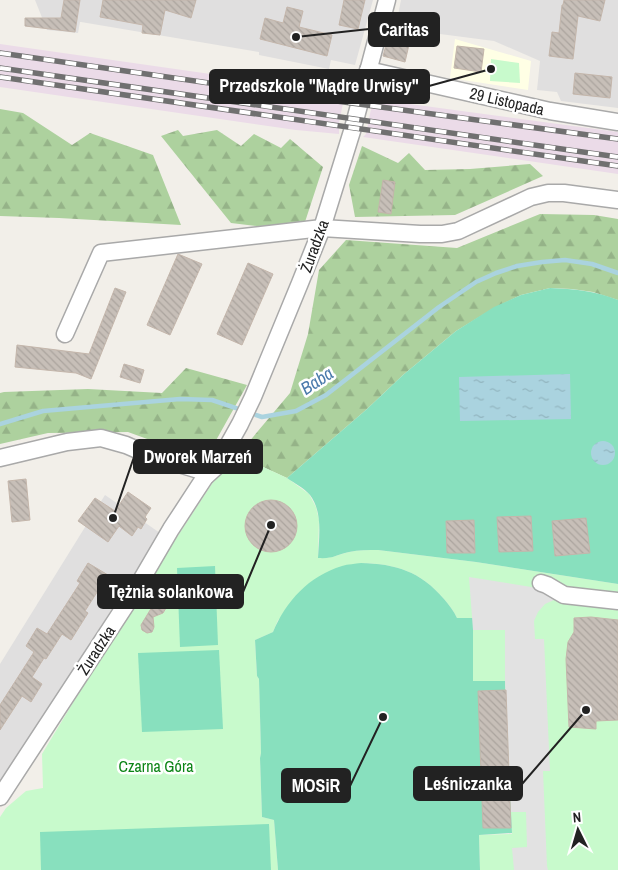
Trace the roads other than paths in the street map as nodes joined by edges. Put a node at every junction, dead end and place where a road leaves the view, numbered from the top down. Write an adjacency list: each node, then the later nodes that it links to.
1 (387, 0): 2 (street, Żuradzka)
2 (368, 70): 3 (street, 29 Listopada); 5 (street, Żuradzka)
3 (618, 122)
4 (618, 200): 5 (street)
5 (322, 228): 6 (street); 8 (street, Żuradzka)
6 (65, 334)
7 (0, 458): 8 (street)
8 (205, 477): 11 (street, Żuradzka)
9 (541, 583): 10 (street)
10 (618, 600)
11 (0, 797)

